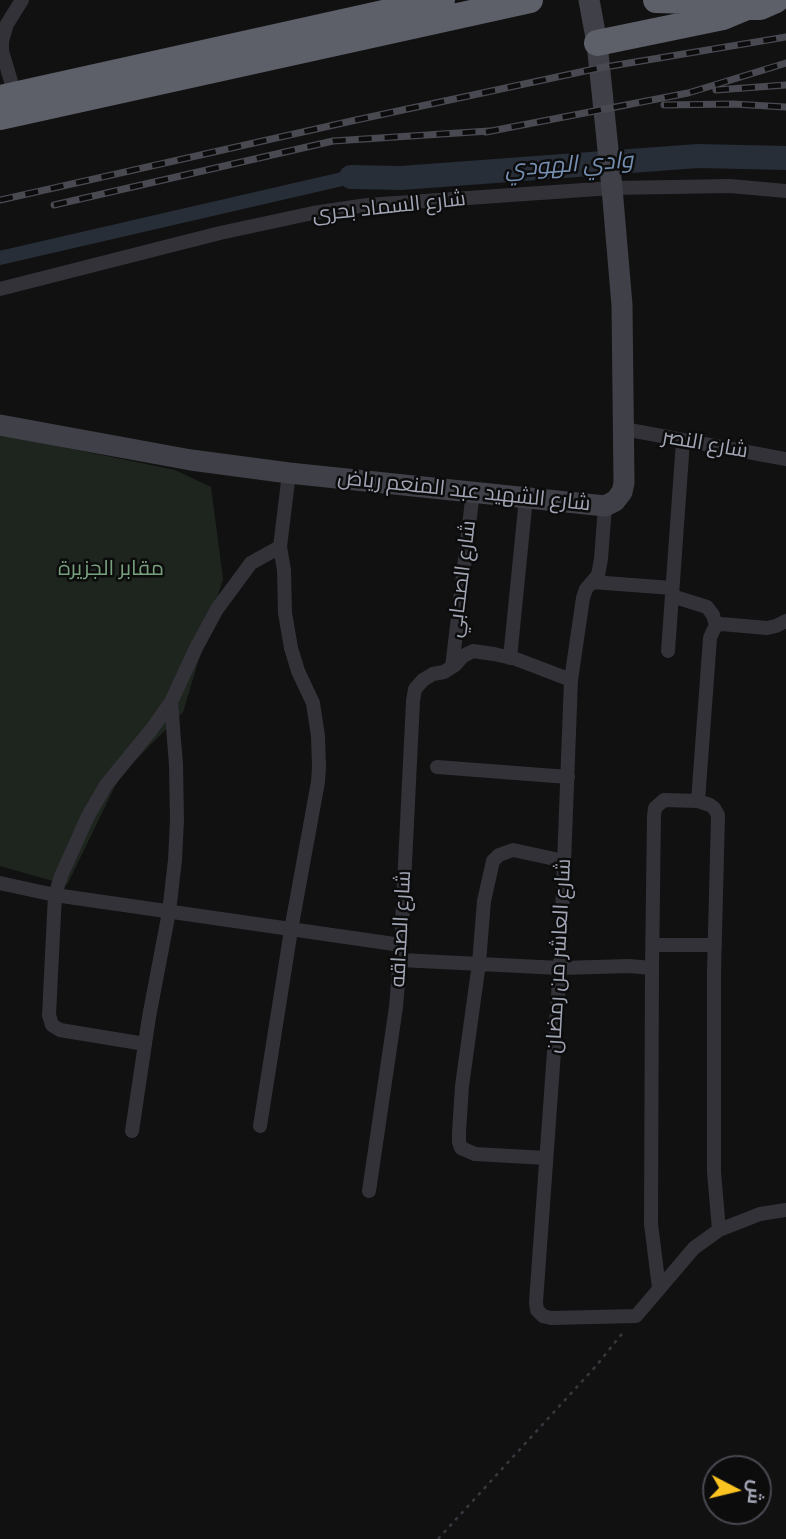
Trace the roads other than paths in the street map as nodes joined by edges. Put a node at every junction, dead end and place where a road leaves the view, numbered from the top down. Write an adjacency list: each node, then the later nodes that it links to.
1 (22, 0): 9 (street)
2 (442, 0): 7 (highway)
3 (530, 0): 10 (highway)
4 (589, 0): 8 (street, شارع الشهيد عبد المنعم رياض)
5 (656, 0): 6 (highway)
6 (756, 2): 8 (highway)
7 (399, 5): 9 (highway)
8 (597, 43): 11 (street, شارع الشهيد عبد المنعم رياض)
9 (7, 97)
10 (0, 117)
11 (612, 188): 12 (street, شارع السماد بحرى); 13 (street, شارع السماد بحرى); 15 (street, شارع الشهيد عبد المنعم رياض)
12 (786, 191)
13 (0, 289)
14 (0, 425): 18 (street, شارع الشهيد عبد المنعم رياض)
15 (624, 429): 16 (street, شارع النصر); 21 (street, شارع الشهيد عبد المنعم رياض)
16 (683, 441): 17 (street, شارع النصر); 24 (street)
17 (786, 459)
18 (289, 473): 19 (street, شارع الشهيد عبد المنعم رياض); 22 (street)
19 (472, 492): 20 (street, شارع الشهيد عبد المنعم رياض); 29 (street, شارع الصحابي)
20 (526, 498): 21 (street, شارع الشهيد عبد المنعم رياض); 28 (street)
21 (605, 506): 23 (street, شارع العاشر من رمضان)
22 (280, 547): 31 (street); 39 (street)
23 (592, 582): 24 (street); 30 (street, شارع العاشر من رمضان)
24 (672, 592): 26 (street); 27 (street)
25 (786, 621): 26 (street)
26 (716, 626): 34 (street)
27 (668, 651)
28 (510, 658): 29 (street); 30 (street)
29 (452, 667): 42 (street, شارع الصداقه)
30 (571, 680): 33 (street, شارع العاشر من رمضان)
31 (171, 702): 37 (street); 38 (street)
32 (437, 767): 33 (street)
33 (568, 776): 35 (street, شارع العاشر من رمضان)
34 (698, 801): 40 (street); 41 (street)
35 (564, 861): 43 (street); 44 (street, شارع العاشر من رمضان)
36 (0, 883): 37 (street)
37 (55, 895): 38 (street); 46 (street)
38 (169, 912): 39 (street); 46 (street)
39 (291, 930): 42 (street); 47 (street)
40 (653, 945): 41 (street); 45 (street)
41 (715, 945): 52 (street)
42 (401, 953): 43 (street); 50 (street, شارع الصداقه)
43 (479, 963): 44 (street); 49 (street)
44 (560, 968): 45 (street); 49 (street, شارع العاشر من رمضان)
45 (652, 968): 53 (street)
46 (145, 1044): 48 (street)
47 (260, 1126)
48 (132, 1131)
49 (546, 1158): 53 (street, شارع العاشر من رمضان)
50 (369, 1191)
51 (786, 1210): 52 (street)
52 (719, 1230): 53 (street)
53 (659, 1288)

